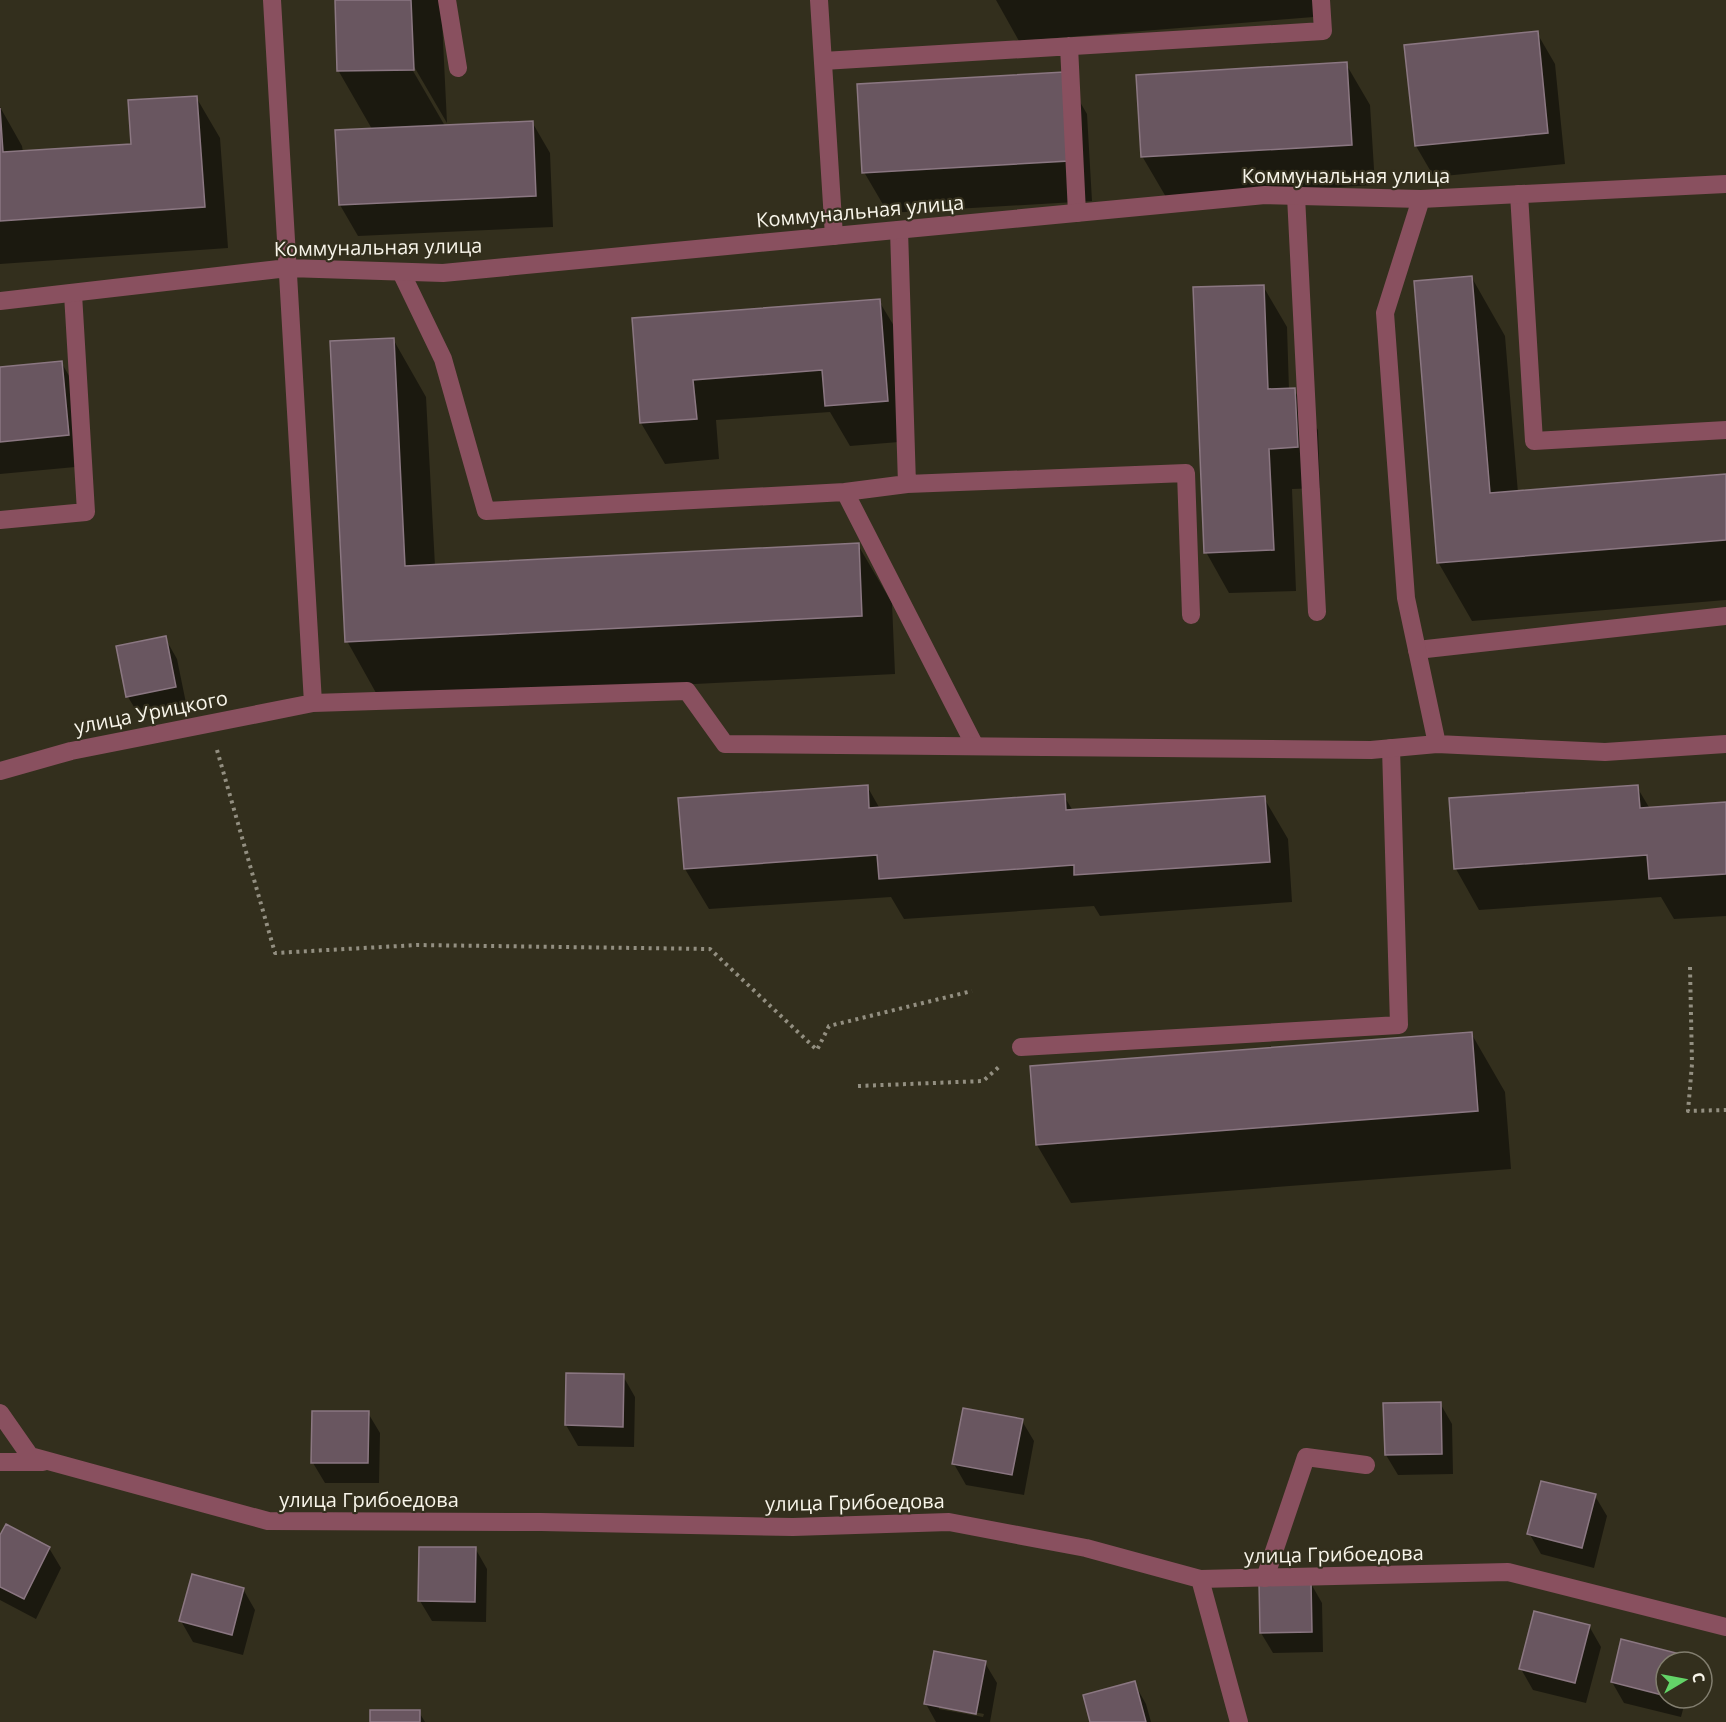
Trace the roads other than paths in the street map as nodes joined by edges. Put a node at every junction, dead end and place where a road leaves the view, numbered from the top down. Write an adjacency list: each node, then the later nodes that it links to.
1 (272, 0): 15 (street)
2 (447, 0): 7 (street)
3 (819, 0): 6 (street)
4 (1321, 0): 5 (street)
5 (1069, 46): 6 (street); 12 (street)
6 (823, 61): 14 (street)
7 (458, 68)
8 (1726, 184): 9 (street, Коммунальная улица)
9 (1519, 194): 11 (street, Коммунальная улица); 19 (street)
10 (1296, 196): 11 (street, Коммунальная улица); 12 (street, Коммунальная улица); 23 (street)
11 (1421, 199): 26 (street)
12 (1077, 213): 13 (street, Коммунальная улица)
13 (899, 230): 14 (street, Коммунальная улица); 20 (street)
14 (834, 236): 16 (street, Коммунальная улица)
15 (288, 268): 16 (street, Коммунальная улица); 17 (street, Коммунальная улица); 27 (street)
16 (401, 272): 21 (street)
17 (73, 294): 18 (street, Коммунальная улица); 22 (street)
18 (0, 301)
19 (1726, 430)
20 (907, 484): 21 (street); 24 (street)
21 (845, 492): 30 (street)
22 (0, 519)
23 (1317, 612)
24 (1191, 615)
25 (1726, 616): 26 (street)
26 (1417, 650): 28 (street)
27 (313, 703): 30 (street, улица Урицкого); 32 (street, улица Урицкого)
28 (1437, 744): 29 (street); 31 (street)
29 (1726, 744)
30 (975, 746): 31 (street)
31 (1391, 748): 33 (street)
32 (0, 771)
33 (1022, 1047)
34 (0, 1413): 36 (street, улица Грибоедова)
35 (0, 1462): 36 (street, улица Грибоедова)
36 (51, 1462): 39 (street, улица Грибоедова)
37 (1366, 1465): 38 (street)
38 (1265, 1578): 39 (street, улица Грибоедова); 40 (street, улица Грибоедова)
39 (1200, 1579): 41 (street)
40 (1726, 1627)
41 (1239, 1722)

